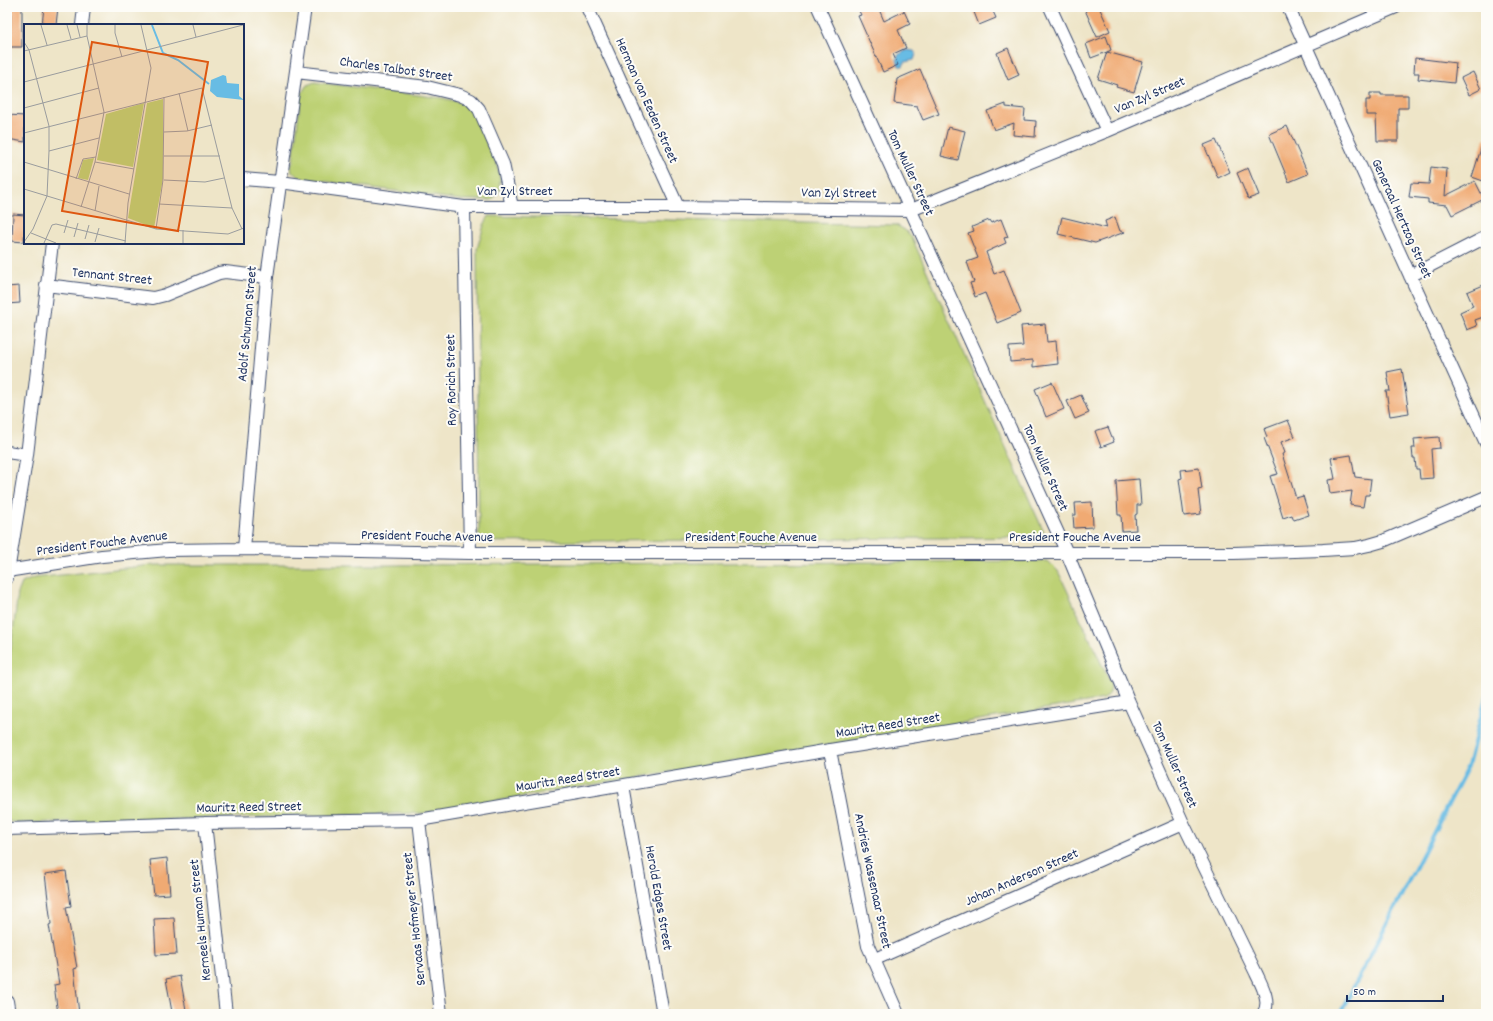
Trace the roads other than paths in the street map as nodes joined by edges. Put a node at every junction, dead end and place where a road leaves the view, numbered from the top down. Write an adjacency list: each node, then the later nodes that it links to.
1 (84, 7): 8 (street)
2 (305, 7): 10 (street, Adolf Schuman Street)
3 (587, 7): 16 (street, Herman van Eeden Street)
4 (818, 7): 17 (street, Tom Muller Street)
5 (1050, 7): 11 (street)
6 (1288, 7): 9 (street, Generaal Hertzog Street)
7 (1396, 7): 9 (street, Van Zyl Street)
8 (82, 24)
9 (1306, 47): 11 (street, Van Zyl Street); 20 (street, Generaal Hertzog Street)
10 (296, 72): 13 (street, Adolf Schuman Street); 15 (street, Charles Talbot Street)
11 (1107, 131): 17 (street, Van Zyl Street)
12 (244, 179): 13 (street, Van Zyl Street)
13 (280, 182): 14 (street, Van Zyl Street); 21 (street, Adolf Schuman Street)
14 (464, 207): 15 (street, Van Zyl Street); 28 (street, Roy Rorich Street)
15 (512, 207): 16 (street, Van Zyl Street)
16 (678, 207): 17 (street, Van Zyl Street)
17 (911, 210): 29 (street, Tom Muller Street)
18 (1486, 237): 20 (street)
19 (52, 244): 22 (street)
20 (1410, 276): 23 (street, Generaal Hertzog Street)
21 (267, 277): 22 (street, Tennant Street); 27 (street, Adolf Schuman Street)
22 (46, 285): 25 (street)
23 (1486, 443)
24 (7, 452): 25 (street)
25 (26, 454): 30 (street)
26 (1486, 497): 29 (street, President Fouche Avenue)
27 (244, 549): 28 (street, President Fouche Avenue); 30 (street, President Fouche Avenue)
28 (470, 553): 29 (street, President Fouche Avenue)
29 (1067, 553): 31 (street, Tom Muller Street)
30 (7, 573)
31 (1129, 702): 32 (street, Mauritz Reed Street); 36 (street, Tom Muller Street)
32 (830, 750): 33 (street, Mauritz Reed Street); 38 (street, Andries Wassenaar Street)
33 (623, 786): 34 (street, Mauritz Reed Street); 43 (street, Herold Edges Street)
34 (419, 820): 35 (street, Mauritz Reed Street); 42 (street, Servaas Hofmeyer Street)
35 (205, 823): 37 (street, Mauritz Reed Street); 41 (street, Kerneels Human Street)
36 (1183, 823): 38 (street, Johan Anderson Street); 45 (street, Tom Muller Street)
37 (7, 829)
38 (874, 960): 44 (street, Andries Wassenaar Street)
39 (7, 1001): 40 (street)
40 (9, 1014)
41 (226, 1014)
42 (441, 1014)
43 (663, 1014)
44 (898, 1014)
45 (1263, 1014)

